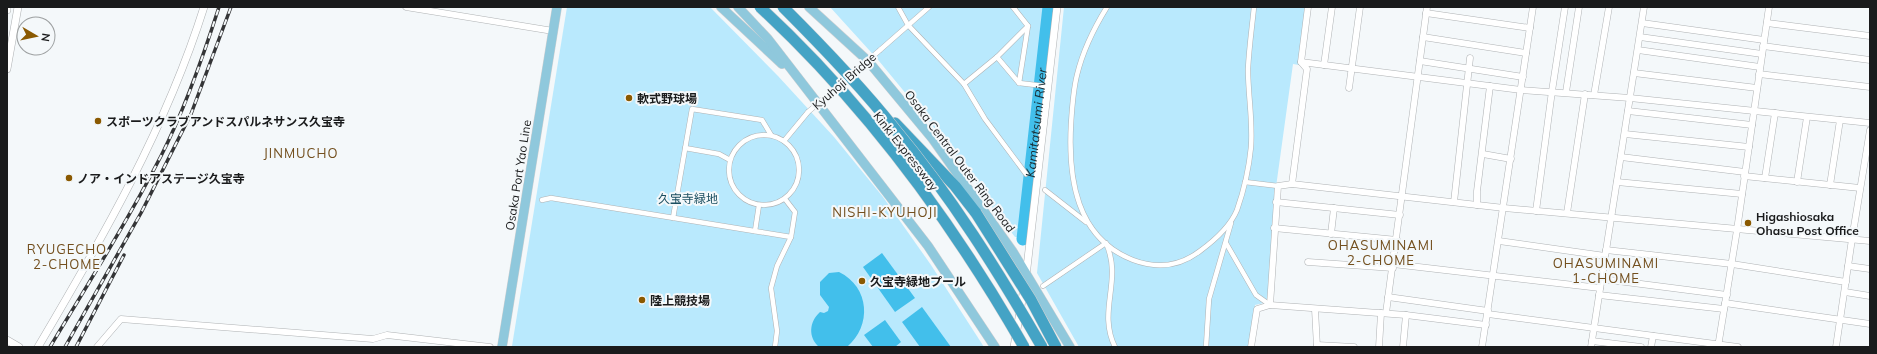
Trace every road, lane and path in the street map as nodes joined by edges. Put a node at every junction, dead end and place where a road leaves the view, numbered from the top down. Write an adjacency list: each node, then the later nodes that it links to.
1 (7, 7): 27 (street)
2 (18, 7): 51 (street)
3 (204, 7): 162 (street)
4 (406, 7): 34 (street)
5 (557, 7): 34 (main road, Osaka Port Yao Line)
6 (721, 7): 57 (main road)
7 (738, 7): 57 (main road)
8 (760, 7): 169 (highway, Kinki Expressway, bridge)
9 (783, 7): 61 (highway, Kinki Expressway, bridge)
10 (808, 7): 44 (main road, Osaka Central Outer Ring Road)
11 (816, 7): 44 (main road)
12 (898, 7): 31 (street)
13 (929, 7): 31 (street, Kyuhoji Bridge)
14 (1013, 7): 32 (street)
15 (1057, 7): 135 (street)
16 (1107, 7): 116 (street)
17 (1254, 7): 93 (street)
18 (1308, 7): 47 (street)
19 (1332, 7): 48 (street)
20 (1360, 7): 50 (street)
21 (1533, 7): 33 (street)
22 (1565, 7): 68 (street)
23 (1579, 7): 69 (street)
24 (1609, 7): 71 (street)
25 (1644, 7): 30 (street)
26 (1769, 7): 29 (street)
27 (7, 10)
28 (1427, 10): 33 (street); 36 (street)
29 (1767, 22): 35 (street); 38 (street)
30 (1642, 23): 37 (street); 38 (street)
31 (908, 25): 60 (street); 83 (street, Kyuhoji Bridge, bridge)
32 (1028, 26): 42 (street); 58 (street)
33 (1530, 28): 40 (street)
34 (553, 31): 165 (main road, Osaka Port Yao Line)
35 (1870, 36)
36 (1423, 37): 40 (street); 46 (street)
37 (1640, 37): 39 (street); 41 (street)
38 (1764, 43): 41 (street); 45 (street)
39 (1638, 50): 49 (street); 53 (street)
40 (1526, 53): 56 (street)
41 (1762, 54): 49 (street)
42 (997, 57): 58 (street); 60 (street)
43 (1470, 58): 52 (street)
44 (868, 60): 135 (main road, Osaka Central Outer Ring Road)
45 (1870, 60)
46 (1420, 61): 52 (street); 55 (street)
47 (1302, 62): 48 (street); 96 (street)
48 (1324, 65): 50 (street)
49 (1760, 66): 54 (street)
50 (1352, 68): 55 (street); 65 (street)
51 (7, 69)
52 (1468, 69): 56 (street); 59 (street)
53 (1634, 73): 66 (street); 72 (street)
54 (1759, 74): 64 (street); 66 (street)
55 (1418, 77): 59 (street); 102 (street)
56 (1523, 77): 67 (street)
57 (799, 80): 167 (main road)
58 (1019, 83): 62 (street)
59 (1466, 83): 63 (street); 106 (street)
60 (964, 84): 90 (street)
61 (858, 86): 170 (highway, Kinki Expressway, bridge); 171 (highway, bridge)
62 (1044, 86)
63 (1490, 86): 67 (street); 86 (street)
64 (1870, 87)
65 (1348, 88)
66 (1757, 88): 74 (street)
67 (1521, 90): 68 (street); 88 (street)
68 (1552, 91): 69 (street); 111 (street)
69 (1566, 92): 70 (street)
70 (1585, 94): 71 (street); 112 (street)
71 (1594, 95): 72 (street)
72 (1630, 98): 73 (street); 74 (street)
73 (1628, 111): 79 (street); 81 (street)
74 (1754, 111): 75 (street); 79 (street)
75 (1775, 113): 76 (street); 92 (street)
76 (1807, 117): 77 (street); 95 (street)
77 (1840, 120): 78 (street); 97 (street)
78 (1870, 124)
79 (1752, 125): 85 (street)
80 (1870, 130): 99 (street)
81 (1625, 134): 85 (street); 87 (street)
82 (771, 135): 83 (street); 84 (street); 89 (street)
83 (784, 141): 103 (street)
84 (685, 148): 89 (street); 114 (street)
85 (1748, 148): 91 (street)
86 (1483, 154): 88 (street); 108 (street)
87 (1621, 157): 91 (street); 94 (street)
88 (1511, 159): 110 (street)
89 (730, 160): 107 (street)
90 (1026, 174)
91 (1745, 174): 92 (street); 101 (street)
92 (1765, 178): 95 (street)
93 (1245, 182): 98 (street); 117 (street)
94 (1617, 182): 101 (street); 115 (street)
95 (1797, 182): 97 (street)
96 (1292, 184): 98 (street); 102 (street)
97 (1830, 185): 99 (street)
98 (1278, 186): 105 (street)
99 (1860, 188): 123 (street)
100 (1044, 190): 116 (street)
101 (1742, 194): 119 (street)
102 (1403, 195): 106 (street); 113 (street)
103 (785, 199): 107 (street); 122 (street)
104 (542, 200): 114 (street)
105 (1276, 202): 109 (street); 118 (street)
106 (1454, 202): 108 (street)
107 (760, 205): 120 (street)
108 (1477, 205): 110 (street)
109 (1334, 208): 113 (street); 121 (street)
110 (1504, 208): 111 (street); 126 (street)
111 (1536, 211): 112 (street)
112 (1567, 213): 115 (street)
113 (1400, 215): 124 (street)
114 (673, 218): 120 (street)
115 (1611, 218): 119 (street); 129 (street)
116 (1088, 223): 127 (street)
117 (1231, 223): 127 (street); 128 (street)
118 (1274, 228): 121 (street); 145 (street)
119 (1737, 230): 123 (street); 131 (street)
120 (755, 231): 122 (street)
121 (1332, 234): 124 (street)
122 (791, 237): 166 (street)
123 (1852, 239): 125 (street); 133 (street)
124 (1397, 240): 132 (street)
125 (1870, 241)
126 (1499, 242): 129 (street); 136 (street)
127 (1106, 243): 139 (street); 173 (street)
128 (1226, 243): 145 (street); 174 (street)
129 (1606, 253): 131 (street); 137 (street)
130 (1308, 262): 132 (street)
131 (1732, 264): 138 (street); 142 (street)
132 (1393, 266): 136 (street); 144 (street)
133 (1848, 266): 134 (street); 138 (street)
134 (1870, 268)
135 (1027, 273): 168 (street); 172 (main road, Osaka Central Outer Ring Road)
136 (1494, 274): 140 (street); 148 (street)
137 (1602, 279): 140 (street); 142 (street)
138 (1846, 282): 141 (street)
139 (1043, 286)
140 (1600, 292): 146 (street); 154 (street)
141 (1845, 292): 143 (street); 151 (street)
142 (1727, 295): 146 (street)
143 (1870, 296)
144 (1388, 297): 148 (street); 149 (street)
145 (1270, 305): 147 (street); 175 (street)
146 (1725, 306): 151 (street); 160 (street)
147 (1316, 310): 149 (street); 159 (street)
148 (1488, 312): 153 (street); 154 (street)
149 (1384, 313): 150 (street); 178 (street)
150 (1406, 315): 153 (street); 179 (street)
151 (1840, 320): 152 (street); 185 (street)
152 (1870, 324)
153 (1486, 325): 180 (street)
154 (1594, 328): 155 (street); 158 (street)
155 (1653, 336): 157 (street); 182 (street)
156 (7, 340): 161 (street)
157 (1685, 340): 160 (street); 183 (street)
158 (1592, 344): 181 (street)
159 (1317, 346): 176 (street)
160 (1719, 346): 184 (street)
161 (20, 347)
162 (38, 347)
163 (97, 347): 164 (street)
164 (490, 347)
165 (502, 347)
166 (774, 347)
167 (995, 347)
168 (1014, 347)
169 (1024, 347)
170 (1042, 347)
171 (1056, 347)
172 (1070, 347)
173 (1115, 347)
174 (1206, 347)
175 (1251, 347)
176 (1349, 347): 177 (street)
177 (1354, 347)
178 (1379, 347)
179 (1403, 347)
180 (1482, 347)
181 (1642, 347)
182 (1651, 347)
183 (1684, 347)
184 (1738, 347)
185 (1836, 347)

